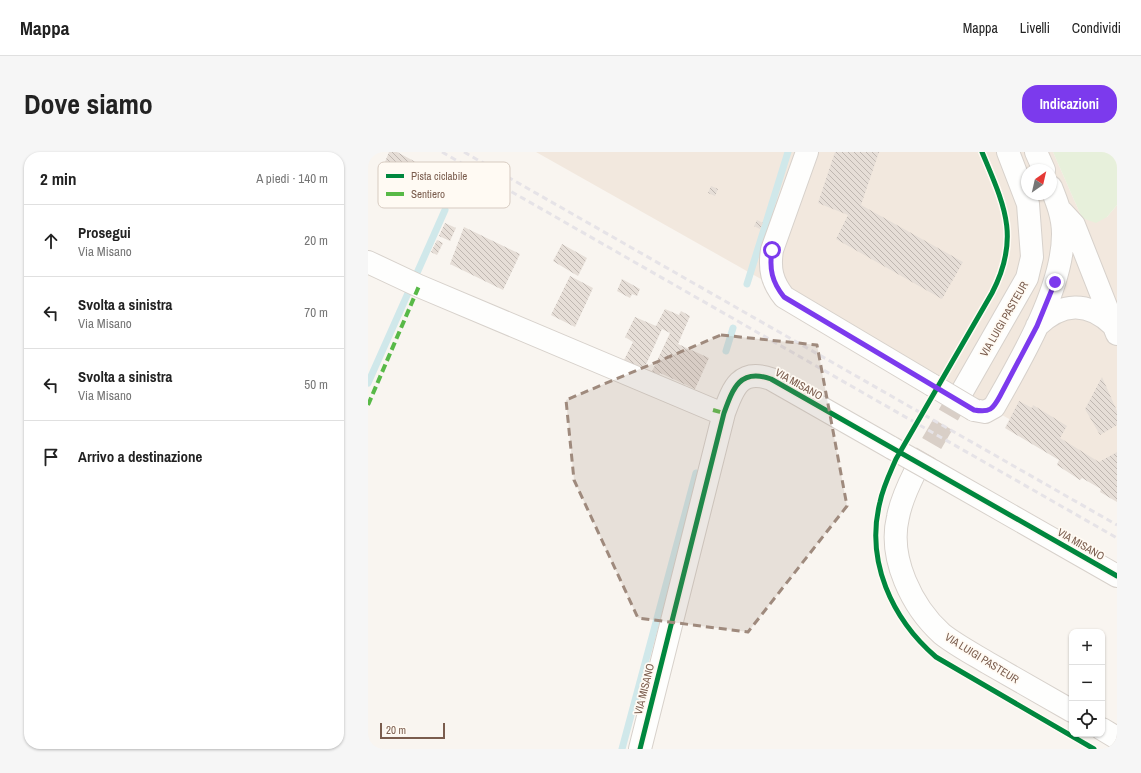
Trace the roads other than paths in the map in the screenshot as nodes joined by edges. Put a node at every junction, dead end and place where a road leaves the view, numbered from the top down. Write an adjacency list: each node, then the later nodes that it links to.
1 (807, 152): 8 (street, bridge)
2 (1008, 152): 10 (street, VIA LUIGI PASTEUR)
3 (1036, 152): 4 (street)
4 (1041, 164)
5 (1056, 200): 6 (street)
6 (1060, 210): 8 (street); 9 (street)
7 (368, 262): 11 (street)
8 (1037, 326): 9 (street)
9 (1115, 330)
10 (963, 390)
11 (713, 410)
12 (924, 472): 13 (street, VIA MISANO); 14 (street, VIA LUIGI PASTEUR); 17 (street, VIA MISANO, bridge)
13 (1117, 576)
14 (1069, 709)
15 (1105, 731): 16 (street)
16 (1117, 738)
17 (640, 749)

